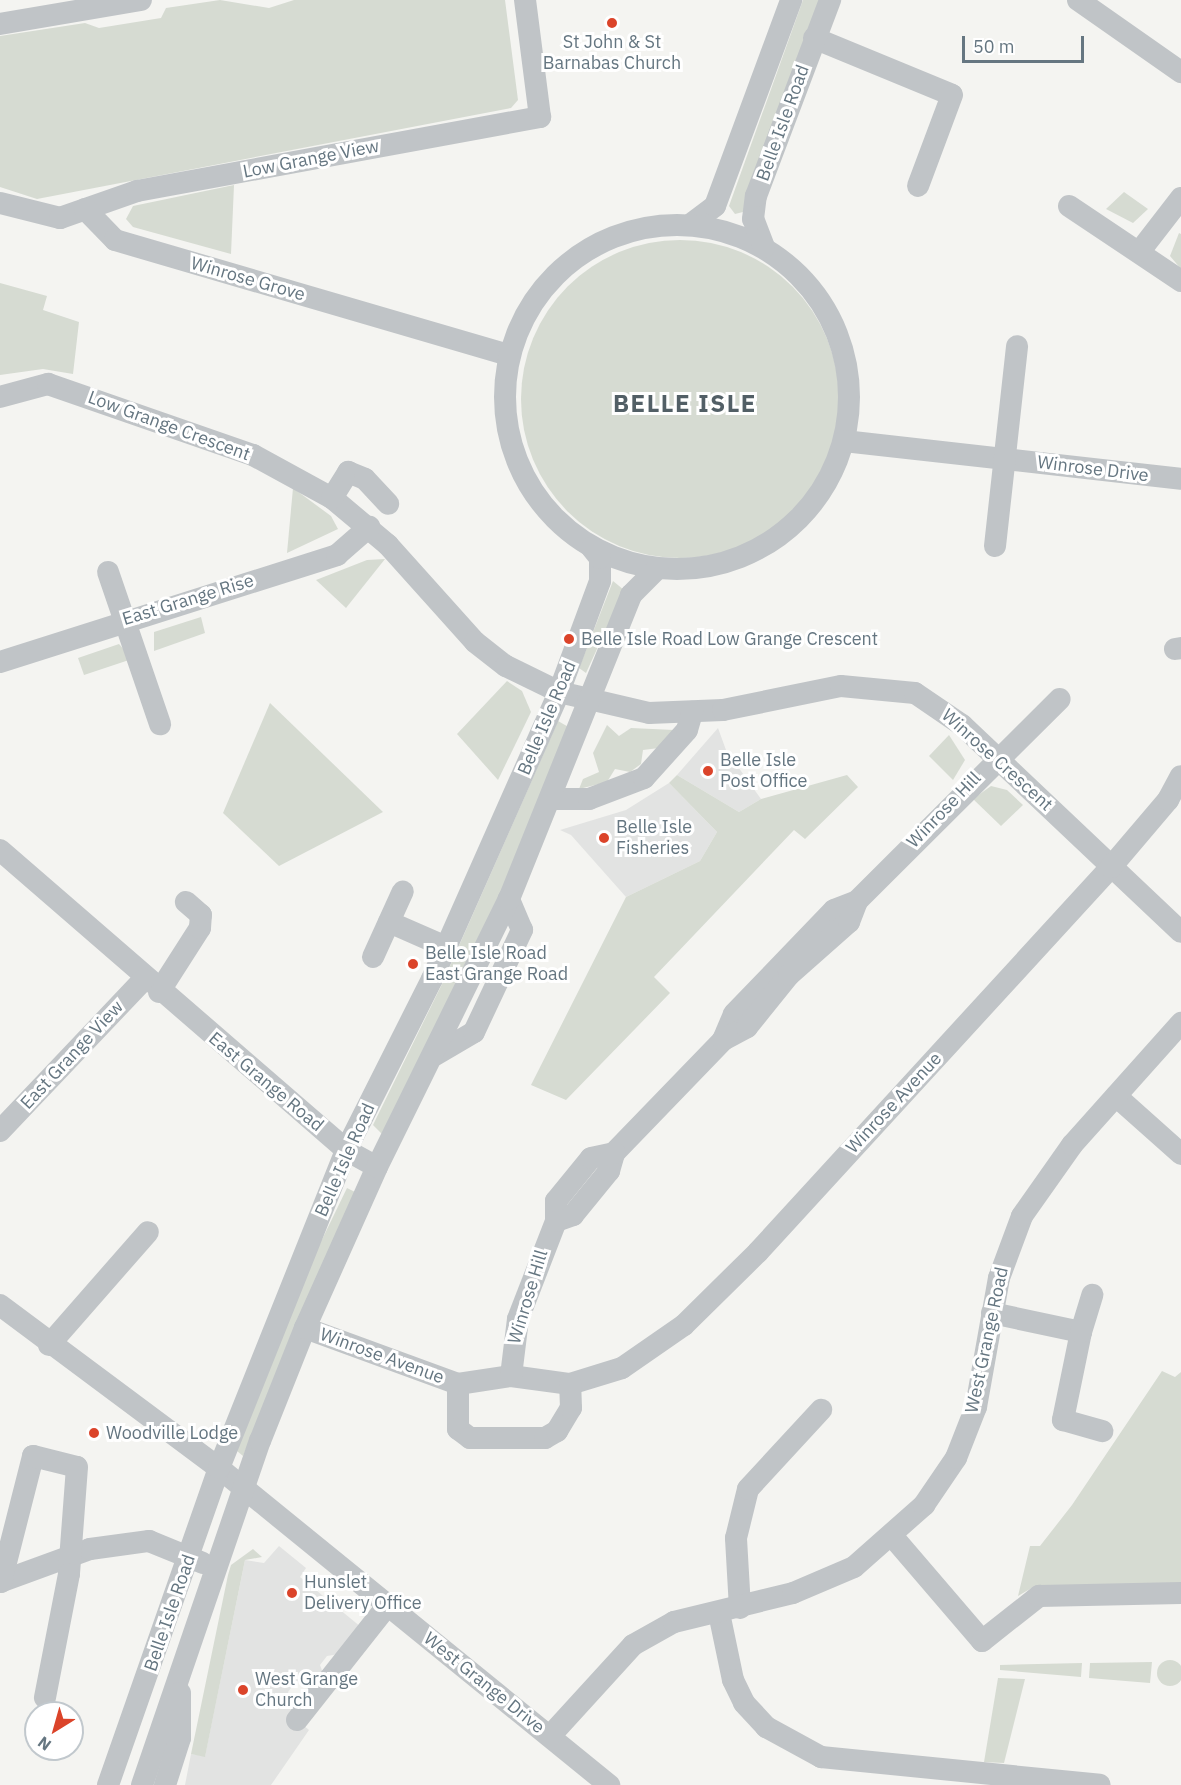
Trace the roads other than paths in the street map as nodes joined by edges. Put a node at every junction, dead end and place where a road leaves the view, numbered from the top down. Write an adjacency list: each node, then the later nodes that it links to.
1 (141, 0): 6 (street)
2 (525, 0): 13 (street, Low Grange View)
3 (791, 0): 14 (street, Belle Isle Road)
4 (830, 0): 7 (street, Belle Isle Road)
5 (1078, 0): 8 (street)
6 (0, 24)
7 (814, 38): 9 (street); 15 (street, Belle Isle Road)
8 (1181, 72)
9 (918, 186)
10 (1181, 198): 16 (street)
11 (0, 202): 13 (street)
12 (1069, 206): 16 (street)
13 (85, 209): 19 (street, Winrose Grove)
14 (691, 224): 15 (street); 19 (street)
15 (764, 247): 21 (street)
16 (1140, 251): 17 (street)
17 (1181, 281)
18 (1017, 346): 22 (street)
19 (508, 355): 28 (street)
20 (0, 397): 24 (street, Low Grange Crescent)
21 (844, 441): 22 (street, Winrose Drive); 29 (street)
22 (1005, 459): 23 (street, Winrose Drive); 27 (street)
23 (1181, 479)
24 (332, 498): 25 (street); 26 (street, Low Grange Crescent)
25 (388, 504)
26 (369, 527): 31 (street, East Grange Rise); 33 (street, Low Grange Crescent)
27 (994, 546)
28 (592, 548): 29 (street); 33 (street, Belle Isle Road)
29 (657, 568): 34 (street, Belle Isle Road)
30 (108, 572): 31 (street)
31 (126, 619): 32 (street, East Grange Rise); 37 (street)
32 (0, 662)
33 (559, 692): 34 (street, Winrose Crescent); 47 (street, Belle Isle Road)
34 (591, 699): 36 (street, Winrose Crescent); 40 (street, Belle Isle Road)
35 (1060, 699): 38 (street, Winrose Hill)
36 (692, 712): 38 (street, Winrose Crescent); 40 (street)
37 (160, 724)
38 (997, 757): 42 (street, Winrose Crescent); 63 (street, Winrose Hill)
39 (1181, 776): 42 (street, Winrose Avenue)
40 (551, 799): 55 (street, Belle Isle Road)
41 (0, 850): 49 (street, East Grange Road)
42 (1111, 867): 46 (street, Winrose Crescent); 65 (street, Winrose Avenue)
43 (403, 891): 45 (street)
44 (186, 902): 49 (street)
45 (389, 922): 47 (street); 48 (street)
46 (1181, 932)
47 (446, 947): 53 (street, Belle Isle Road)
48 (373, 957)
49 (152, 985): 52 (street, East Grange View); 53 (street, East Grange Road)
50 (1181, 1023): 51 (street, West Grange Road)
51 (1116, 1096): 54 (street); 59 (street, West Grange Road)
52 (0, 1131)
53 (346, 1150): 55 (street, East Grange Road); 68 (street, Belle Isle Road)
54 (1181, 1154)
55 (377, 1167): 60 (street, Belle Isle Road)
56 (148, 1232): 62 (street)
57 (1092, 1296): 61 (street)
58 (0, 1305): 62 (street, West Grange Drive)
59 (992, 1313): 61 (street); 70 (street, West Grange Road)
60 (305, 1328): 64 (street, Winrose Avenue); 69 (street, Belle Isle Road)
61 (1081, 1332): 67 (street)
62 (49, 1345): 68 (street, West Grange Drive)
63 (512, 1376): 64 (street, Winrose Avenue); 65 (street, Winrose Avenue)
64 (458, 1383): 65 (street, Winrose Avenue)
65 (570, 1384)
66 (821, 1410): 77 (street)
67 (1102, 1431)
68 (219, 1468): 69 (street, West Grange Drive); 72 (street, Belle Isle Road)
69 (244, 1489): 73 (street, Belle Isle Road); 76 (street, West Grange Drive)
70 (893, 1537): 75 (street); 77 (street, West Grange Road)
71 (70, 1556): 72 (street); 74 (street); 74 (street); 79 (street)
72 (189, 1556): 73 (street); 82 (street, Belle Isle Road)
73 (215, 1569): 78 (street, Belle Isle Road)
74 (0, 1582)
75 (1181, 1593)
76 (387, 1606): 80 (street); 81 (street, West Grange Drive)
77 (729, 1610): 81 (street, West Grange Road); 86 (street)
78 (180, 1676): 83 (street, Belle Isle Road); 84 (street, Belle Isle Road)
79 (45, 1698)
80 (297, 1720)
81 (550, 1736): 85 (street, West Grange Drive)
82 (108, 1785)
83 (142, 1785)
84 (165, 1785)
85 (609, 1785)
86 (1100, 1785)

